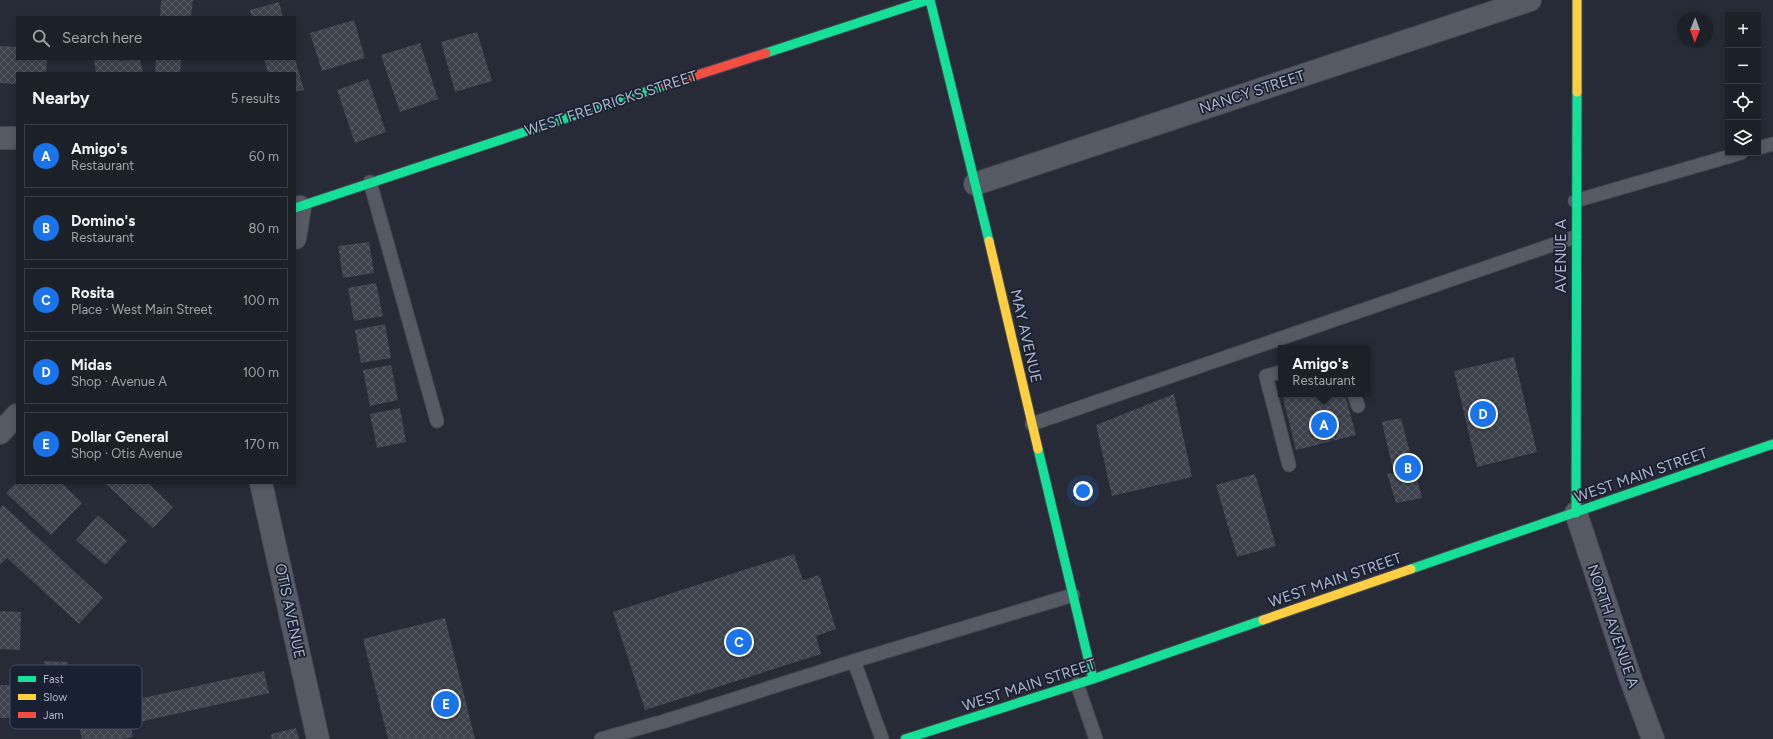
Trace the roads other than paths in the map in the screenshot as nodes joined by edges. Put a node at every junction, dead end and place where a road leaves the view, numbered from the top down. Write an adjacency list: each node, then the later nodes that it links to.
1 (929, 0): 9 (street, WEST FREDRICKS STREET); 10 (street, MAY AVENUE)
2 (1530, 0): 10 (street, NANCY STREET)
3 (1577, 0): 11 (street, AVENUE A)
4 (0, 138): 5 (street)
5 (16, 138)
6 (1773, 144): 7 (lane)
7 (1761, 147)
8 (1732, 156): 11 (lane)
9 (370, 182): 12 (street, WEST FREDRICKS STREET); 17 (lane)
10 (975, 184): 18 (street, MAY AVENUE)
11 (1575, 201): 14 (street, AVENUE A)
12 (297, 207): 13 (street)
13 (296, 222)
14 (1575, 236): 18 (lane); 23 (street, AVENUE A)
15 (1278, 373): 21 (lane)
16 (16, 416): 19 (street)
17 (437, 421)
18 (1032, 424): 24 (street, MAY AVENUE)
19 (0, 433)
20 (1773, 444): 23 (street, WEST MAIN STREET)
21 (1289, 465)
22 (261, 484): 28 (street, OTIS AVENUE)
23 (1576, 513): 26 (street, WEST MAIN STREET); 33 (street, NORTH AVENUE A)
24 (1073, 595): 25 (lane); 26 (street, MAY AVENUE)
25 (854, 661): 29 (lane); 30 (lane)
26 (1092, 679): 27 (street, WEST MAIN STREET)
27 (1077, 684): 31 (street, WEST MAIN STREET); 32 (lane)
28 (318, 739)
29 (601, 739)
30 (882, 739)
31 (905, 739)
32 (1096, 739)
33 (1653, 739)

